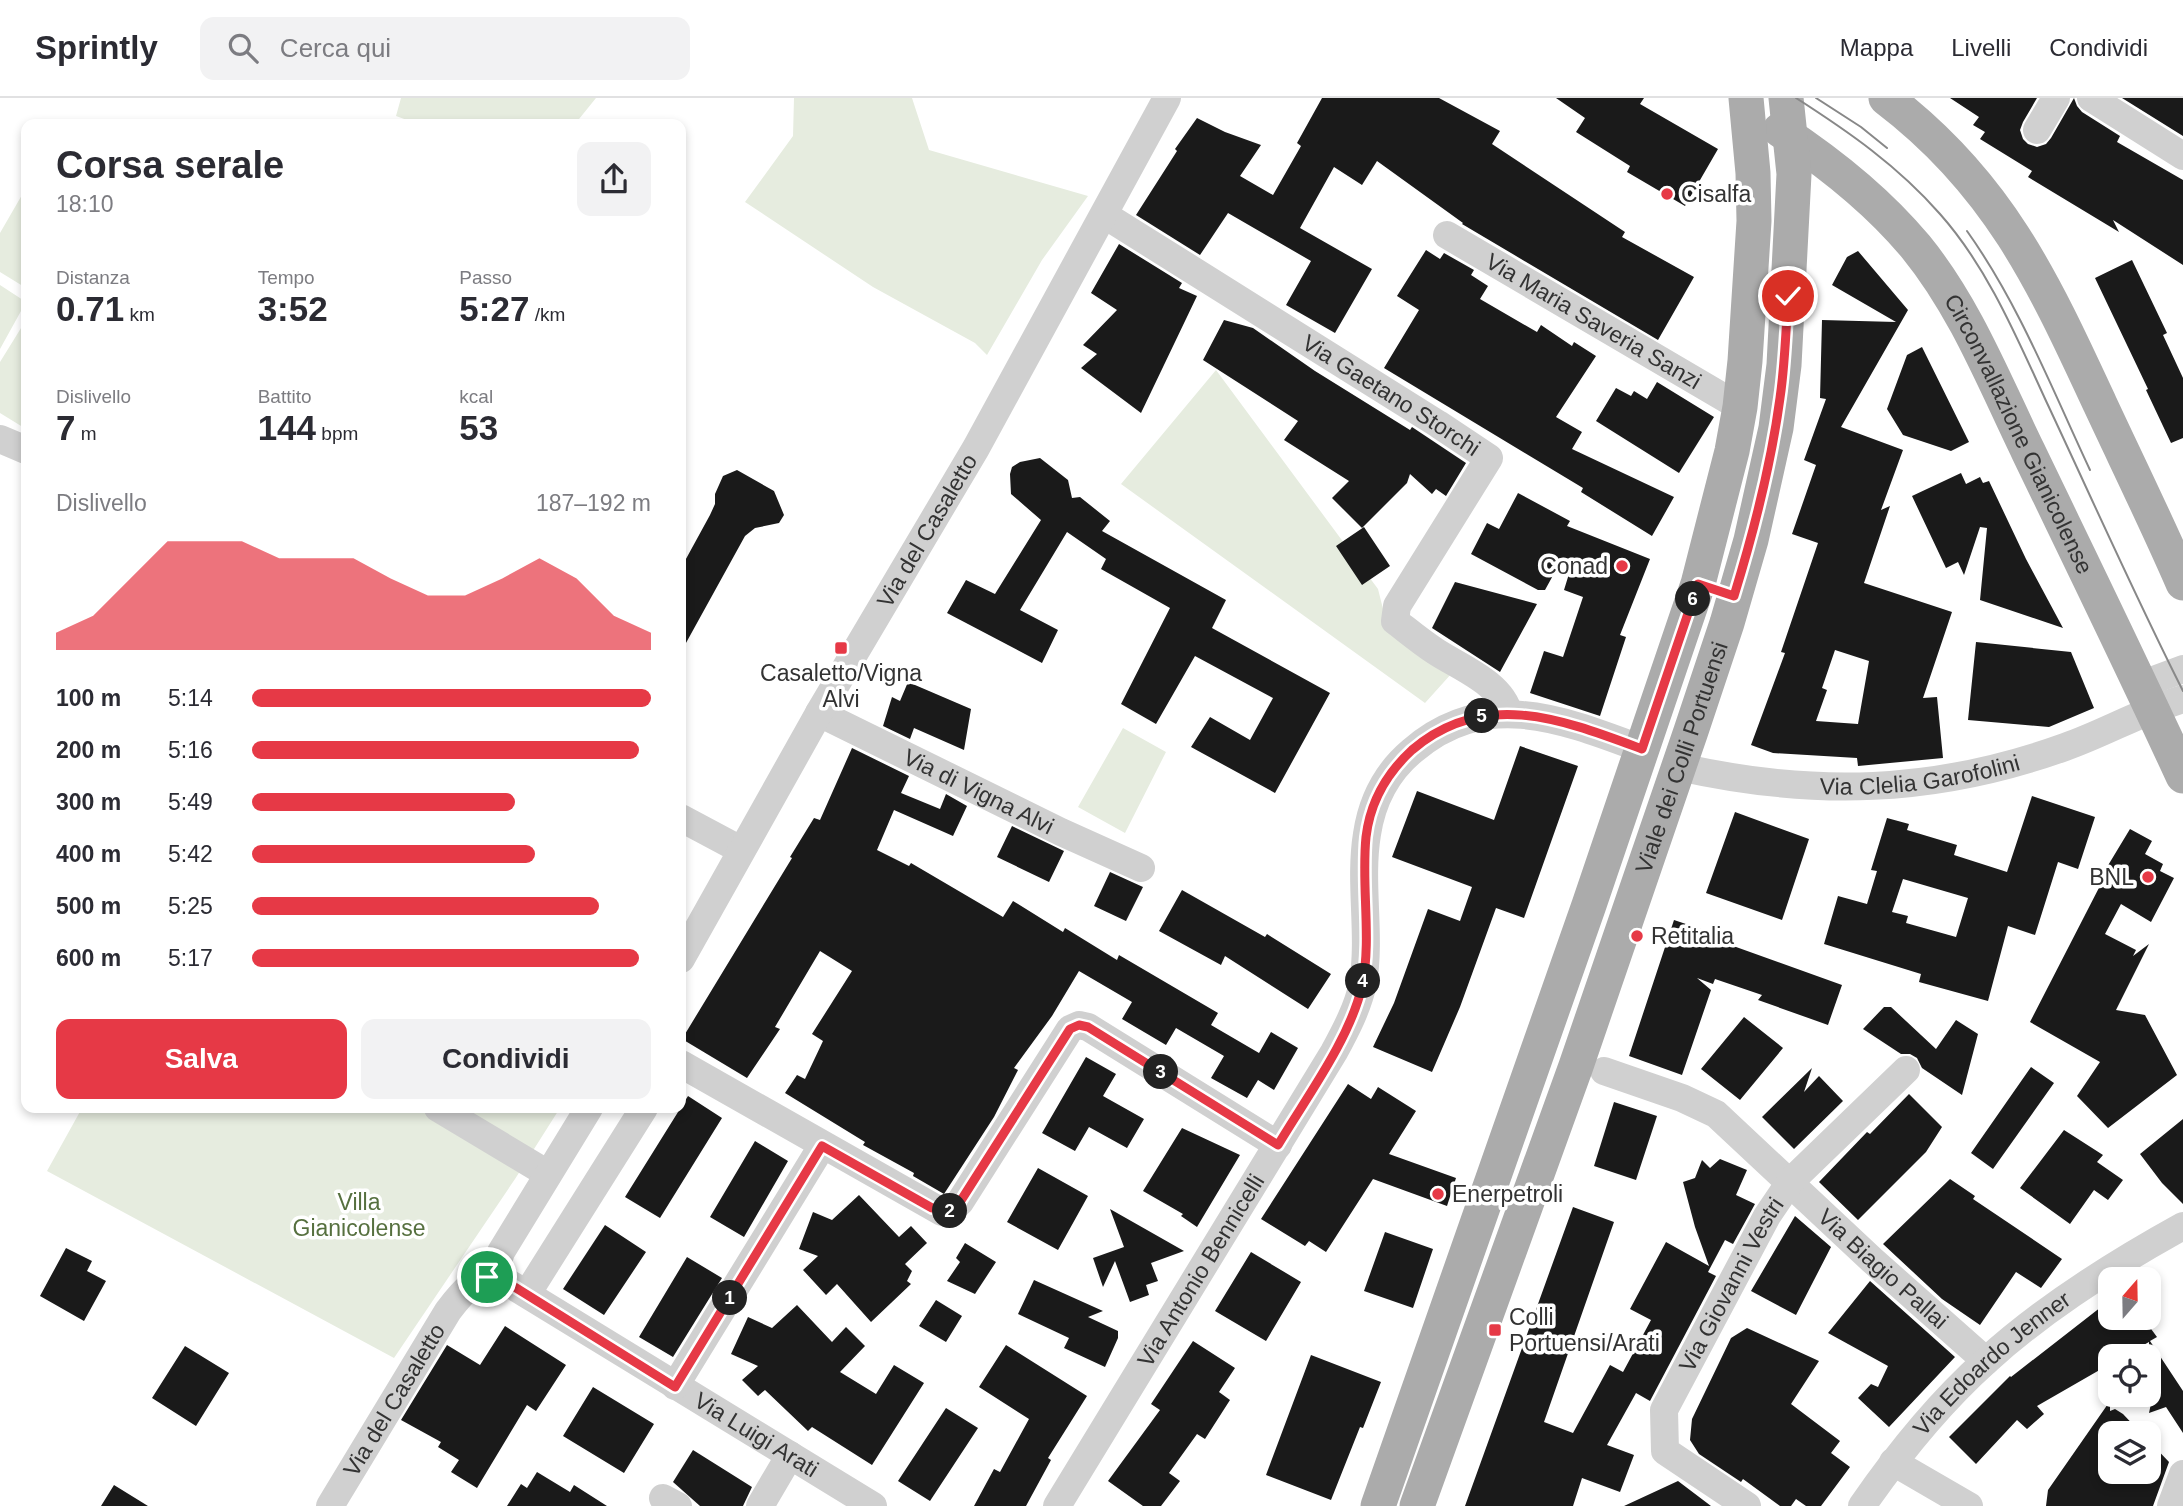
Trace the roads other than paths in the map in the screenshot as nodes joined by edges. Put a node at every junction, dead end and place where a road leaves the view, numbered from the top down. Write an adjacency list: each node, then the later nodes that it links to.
1 (1167, 98): 20 (street, Via del Casaletto)
2 (1786, 98): 8 (main road)
3 (1886, 98): 15 (main road)
4 (2056, 98): 7 (street)
5 (2091, 98): 9 (street)
6 (1741, 101): 8 (main road, Circonvallazione Gianicolense); 12 (main road, Viale dei Colli Portuensi)
7 (2037, 130)
8 (1791, 137): 17 (main road, Viale dei Colli Portuensi); 19 (main road, Circonvallazione Gianicolense)
9 (2183, 156)
10 (1111, 219): 21 (street, Via Gaetano Storchi)
11 (1447, 235): 12 (street, Via Maria Saveria Sanzi)
12 (1741, 407): 16 (main road, Viale dei Colli Portuensi)
13 (0, 439): 14 (street)
14 (21, 448)
15 (2183, 583)
16 (1698, 584): 17 (street); 22 (main road, Viale dei Colli Portuensi)
17 (1734, 596): 23 (main road, Viale dei Colli Portuensi)
18 (2183, 669): 19 (street, Via Clelia Garofolini)
19 (2159, 698): 23 (street, Via Clelia Garofolini); 24 (main road, Circonvallazione Gianicolense)
20 (819, 713): 26 (street, Via del Casaletto); 27 (street, Via di Vigna Alvi)
21 (1509, 714): 22 (street, Via Antonio Bennicelli); 37 (street, Via Antonio Bennicelli)
22 (1642, 749): 28 (main road, Viale dei Colli Portuensi)
23 (1679, 767): 29 (main road, Viale dei Colli Portuensi)
24 (2183, 776)
25 (686, 821): 26 (street)
26 (741, 850): 30 (street, Via del Casaletto)
27 (1141, 868)
28 (1589, 905): 29 (street); 39 (main road, Viale dei Colli Portuensi)
29 (1627, 917): 41 (main road, Viale dei Colli Portuensi)
30 (686, 950)
31 (686, 1067): 38 (street)
32 (1906, 1070): 42 (street, Via Giovanni Vestri)
33 (1604, 1071): 42 (street, Via Biagio Pallai)
34 (446, 1113): 40 (street)
35 (586, 1113): 40 (street)
36 (641, 1113): 45 (street)
37 (1278, 1145): 38 (street); 56 (street, Via Antonio Bennicelli)
38 (822, 1146): 49 (street)
39 (1496, 1164): 41 (street); 46 (main road, Viale dei Colli Portuensi)
40 (548, 1174): 44 (street)
41 (1536, 1178): 47 (main road, Viale dei Colli Portuensi)
42 (1790, 1182): 48 (street, Via Biagio Pallai); 59 (street, Via Giovanni Vestri)
43 (2183, 1226): 48 (street, Via Edoardo Jenner)
44 (497, 1276): 45 (street, Via Luigi Arati); 53 (street, Via del Casaletto)
45 (527, 1294): 49 (street, Via Luigi Arati)
46 (1434, 1341): 47 (street); 57 (main road, Viale dei Colli Portuensi)
47 (1471, 1354): 58 (main road, Viale dei Colli Portuensi)
48 (1986, 1361): 51 (street, Via Edoardo Jenner)
49 (675, 1387): 50 (street, Via Luigi Arati)
50 (790, 1455): 54 (street); 55 (street, Via Luigi Arati)
51 (1893, 1462): 60 (street, Via Edoardo Jenner); 61 (street)
52 (2183, 1474): 62 (street)
53 (330, 1506)
54 (760, 1506)
55 (873, 1506)
56 (1057, 1506)
57 (1377, 1506)
58 (1417, 1506)
59 (1747, 1506)
60 (1862, 1506)
61 (1969, 1506)
62 (2171, 1506)

